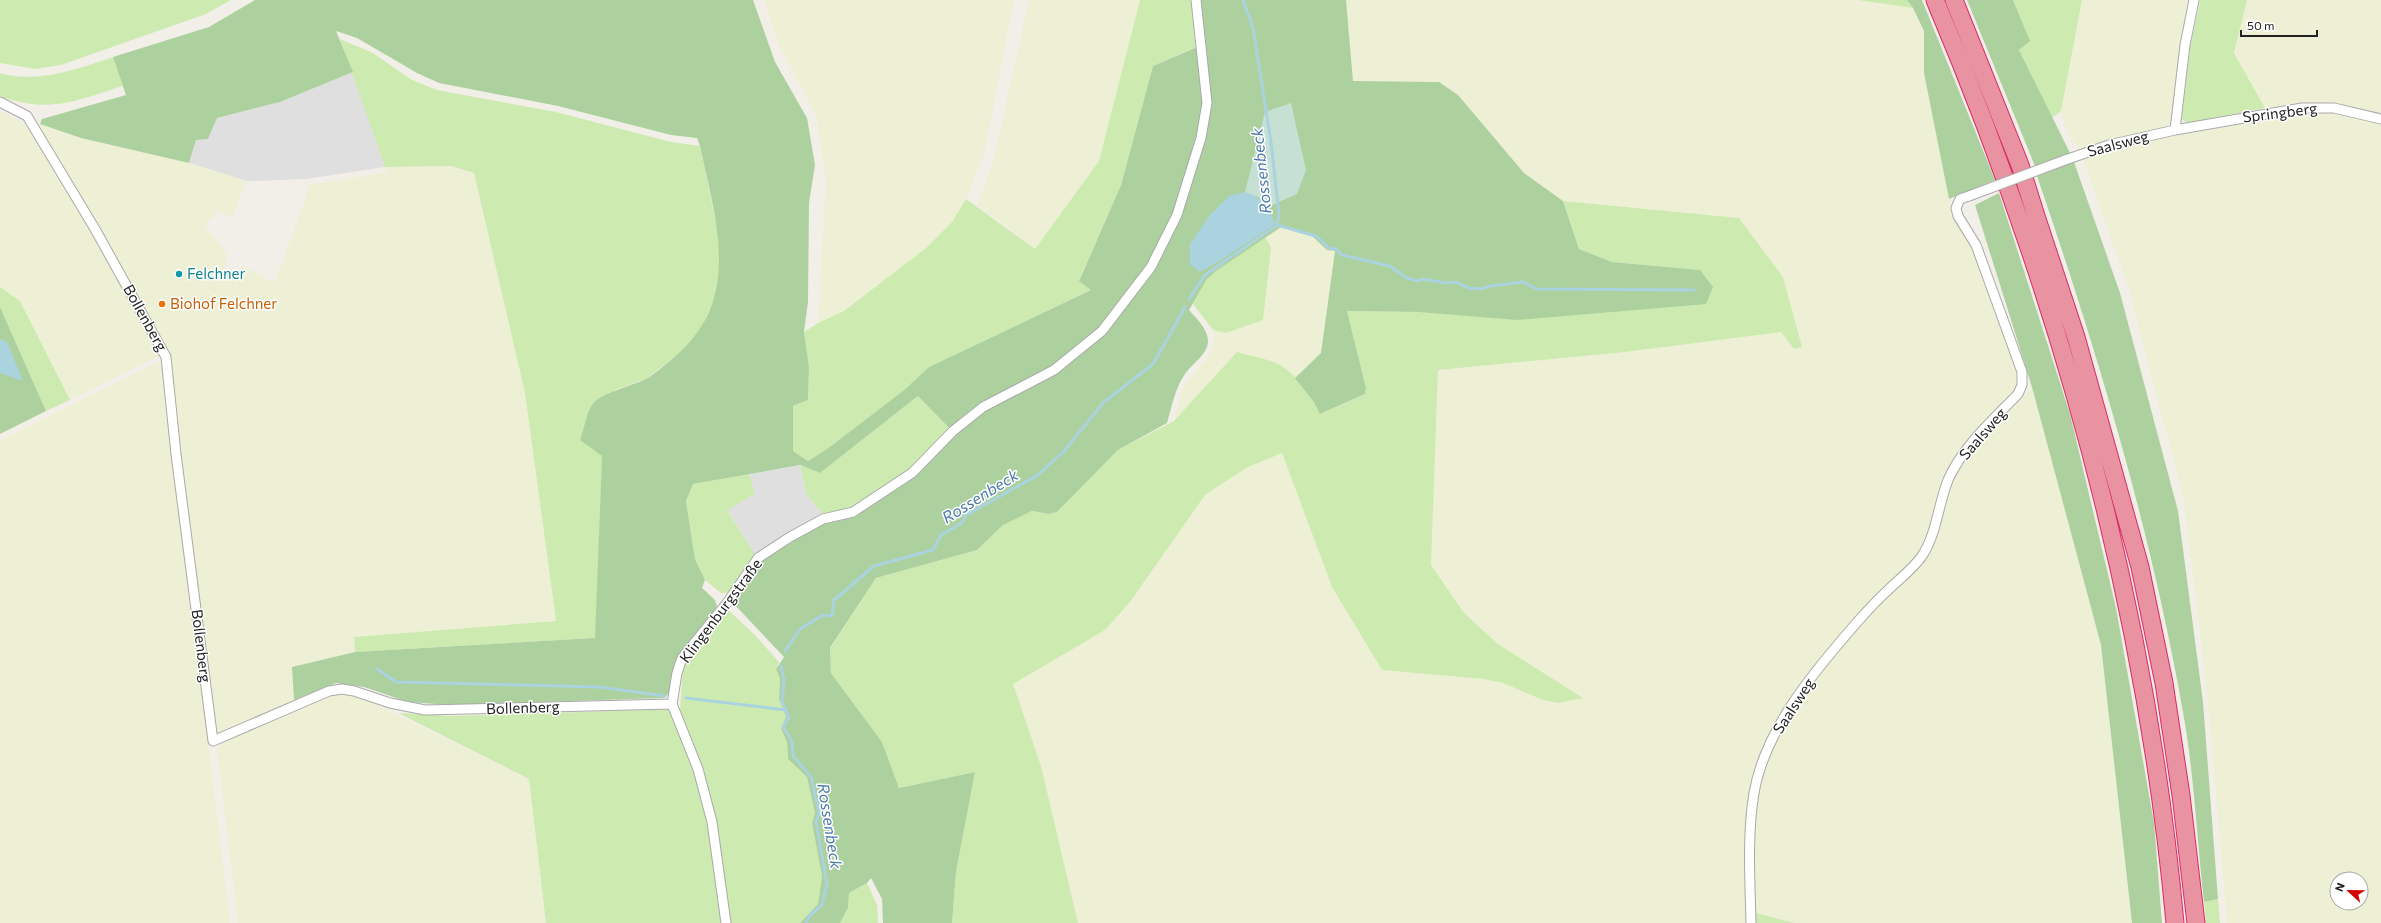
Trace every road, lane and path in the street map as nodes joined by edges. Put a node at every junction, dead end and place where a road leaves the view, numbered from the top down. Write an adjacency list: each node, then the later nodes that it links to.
1 (1196, 0): 8 (street, Klingenburgstraße)
2 (1935, 0): 11 (highway)
3 (1954, 0): 12 (highway)
4 (2194, 0): 7 (street)
5 (0, 102): 8 (street, Bollenberg)
6 (2381, 119): 7 (street, Springberg)
7 (2177, 129): 10 (street, Saalsweg, bridge)
8 (672, 704): 9 (street)
9 (726, 923)
10 (1751, 923)
11 (2175, 923)
12 (2196, 923)

